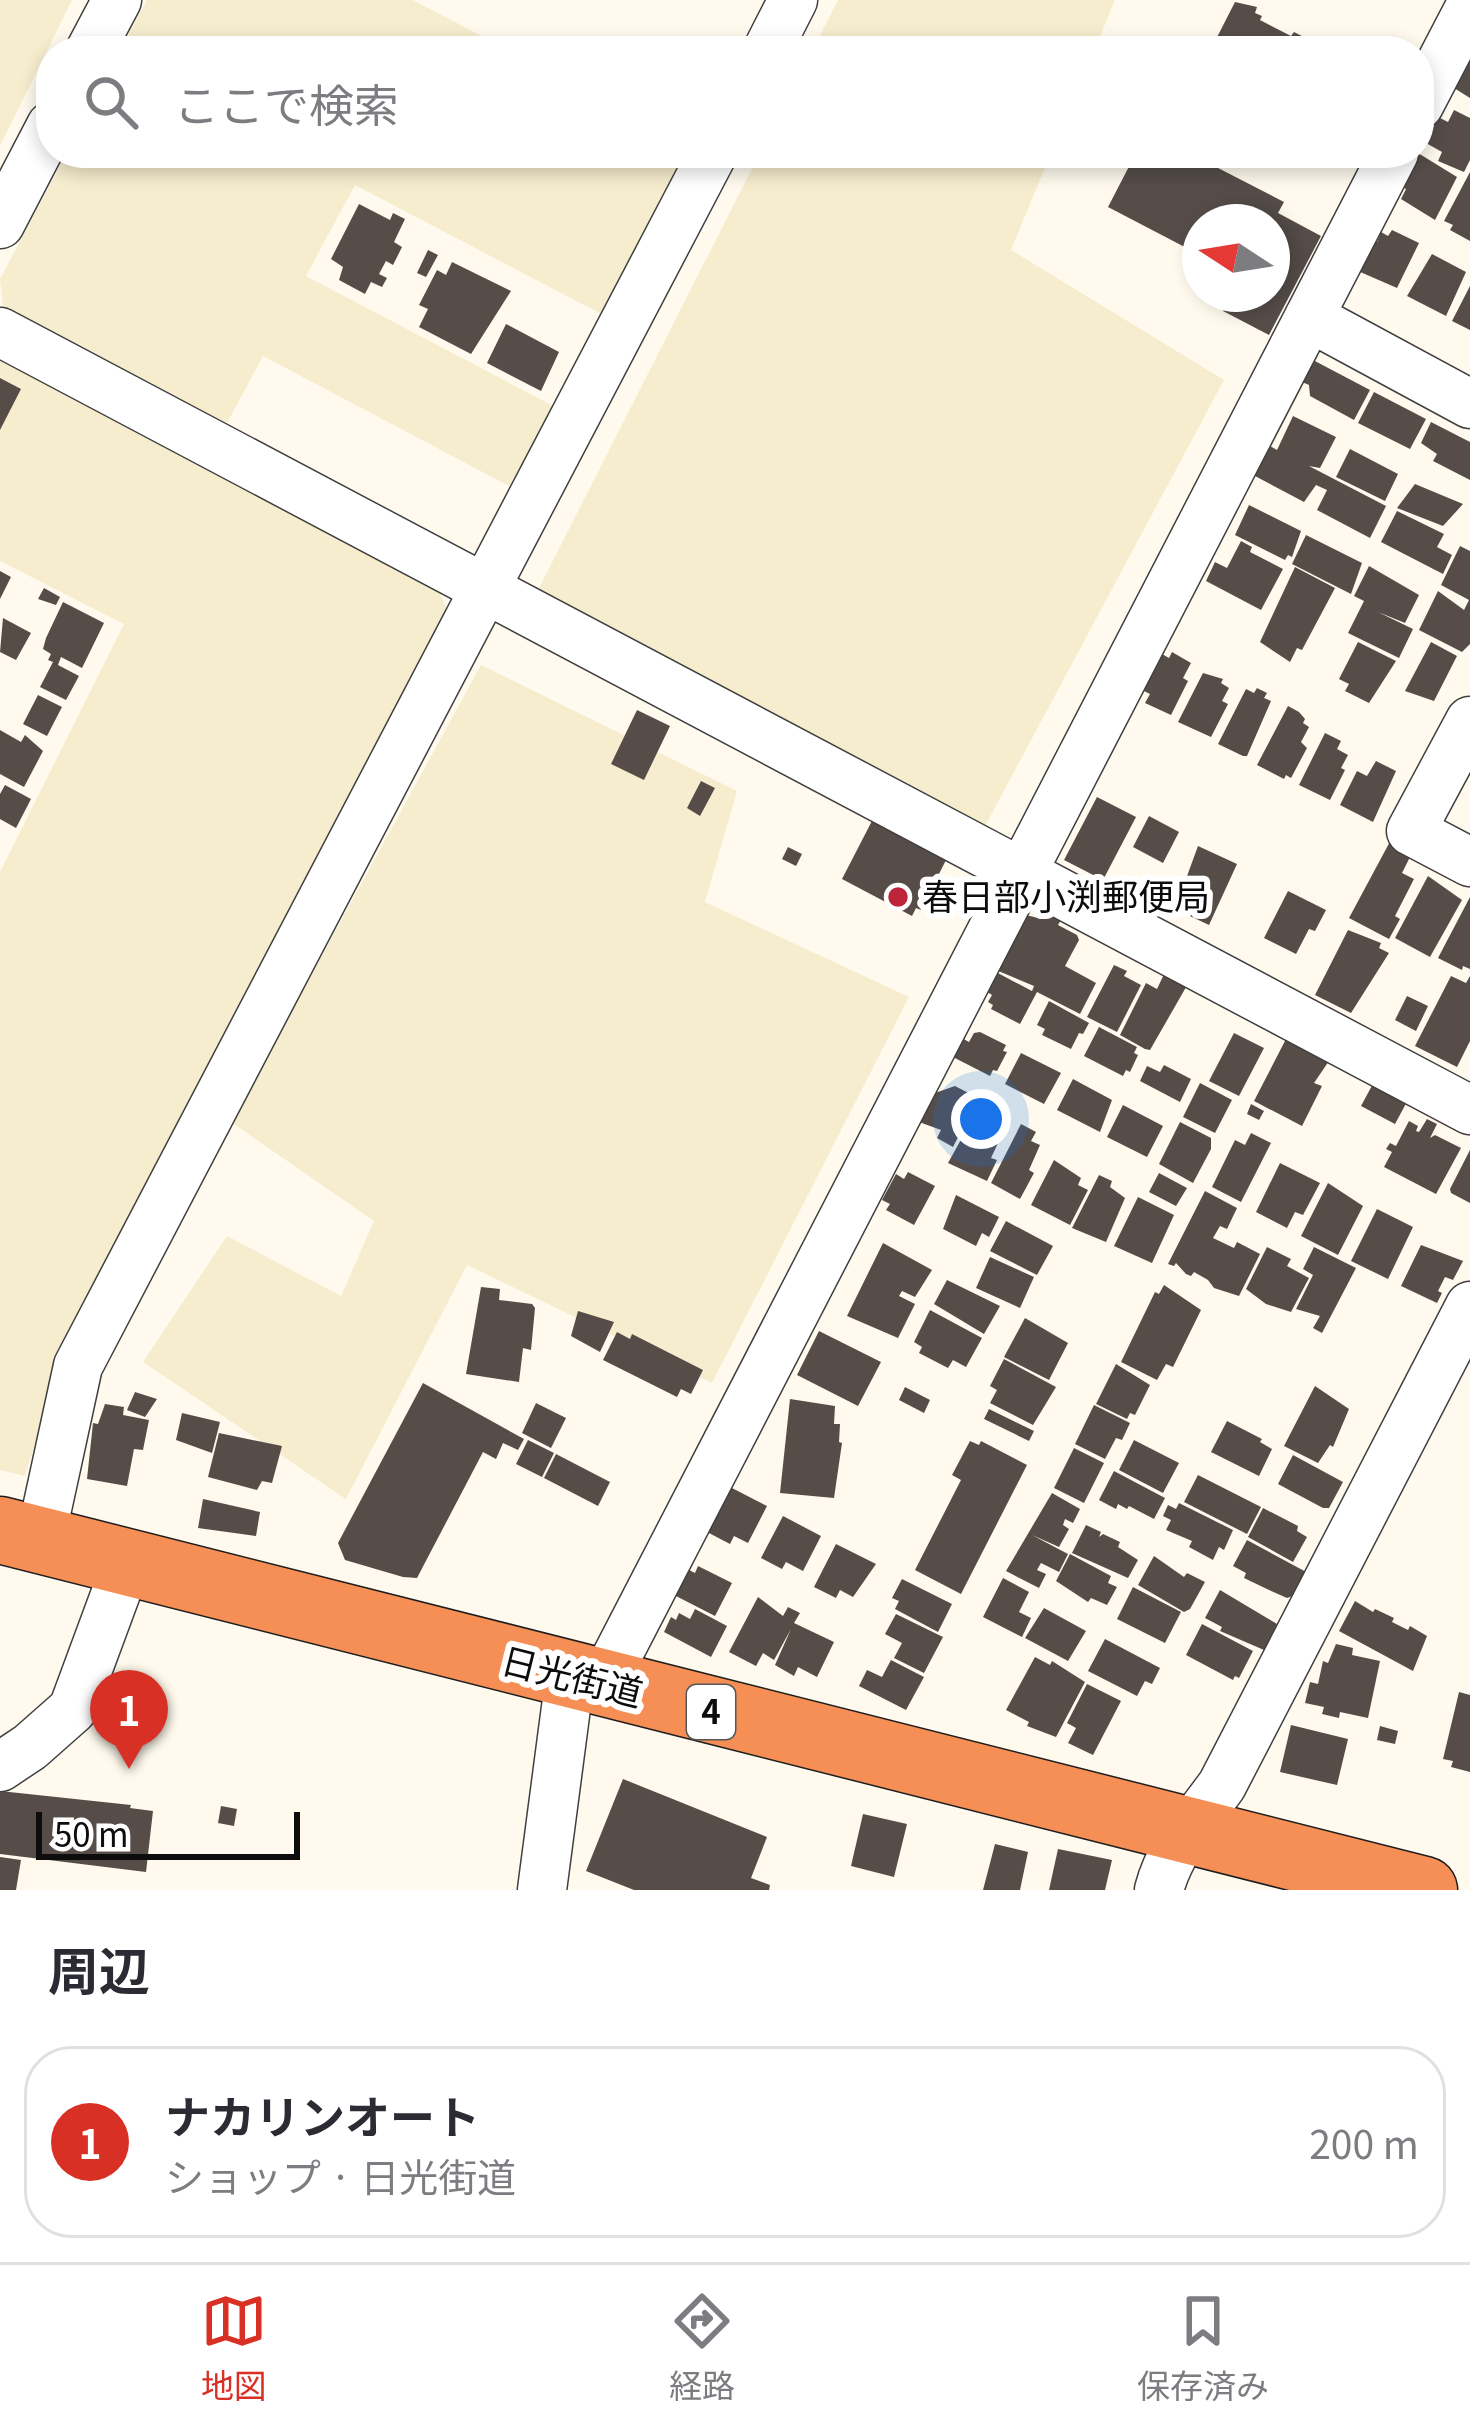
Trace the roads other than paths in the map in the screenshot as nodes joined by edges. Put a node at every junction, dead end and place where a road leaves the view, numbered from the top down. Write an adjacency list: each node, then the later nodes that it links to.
1 (116, 0): 4 (street)
2 (794, 0): 5 (street)
3 (1470, 8): 6 (street)
4 (98, 36)
5 (774, 36)
6 (1434, 76)
7 (36, 155): 10 (street)
8 (705, 168): 14 (street)
9 (1386, 168): 11 (street)
10 (0, 224)
11 (1309, 317): 13 (street); 17 (street)
12 (0, 332): 14 (street)
13 (1470, 404)
14 (483, 589): 17 (street); 20 (street)
15 (1470, 721): 16 (street)
16 (1470, 862)
17 (1021, 874): 18 (street); 22 (street)
18 (1470, 1110)
19 (1470, 1306): 24 (street)
20 (20, 1535): 21 (highway, 日光街道 / 4)
21 (127, 1563): 22 (highway, 日光街道 / 4); 23 (street)
22 (586, 1681): 24 (highway, 日光街道 / 4); 25 (street)
23 (0, 1767)
24 (1188, 1828): 26 (street); 27 (highway, 日光街道 / 4)
25 (542, 1890)
26 (1159, 1890)
27 (1424, 1890)

